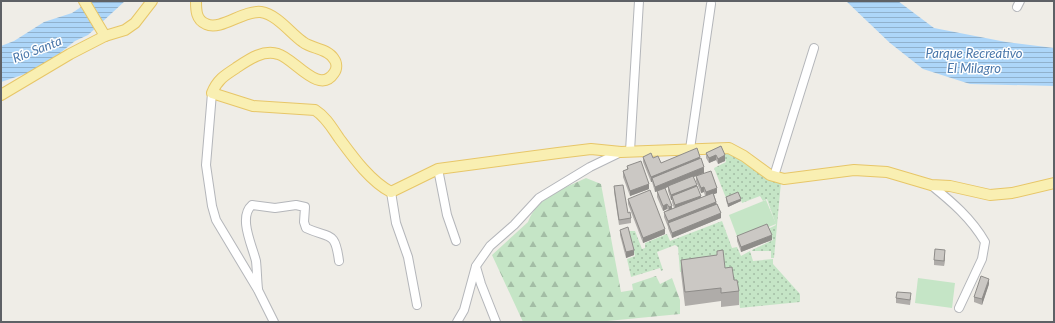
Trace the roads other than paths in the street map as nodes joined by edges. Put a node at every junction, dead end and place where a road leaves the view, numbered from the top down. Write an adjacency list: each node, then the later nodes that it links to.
1 (84, 1): 6 (main road)
2 (152, 1): 6 (main road)
3 (196, 1): 9 (main road)
4 (639, 1): 11 (street)
5 (711, 4): 10 (street)
6 (103, 32): 8 (main road)
7 (814, 48): 13 (street)
8 (1, 94)
9 (212, 94): 16 (main road); 20 (street)
10 (690, 149): 11 (main road); 13 (main road)
11 (625, 151): 12 (main road); 19 (street)
12 (438, 169): 16 (main road); 17 (street)
13 (774, 176): 15 (main road)
14 (1054, 183): 15 (main road)
15 (931, 185): 22 (street)
16 (391, 192): 21 (street)
17 (456, 241)
18 (339, 261): 20 (street)
19 (476, 266): 24 (street); 25 (street)
20 (258, 290): 23 (street)
21 (417, 305)
22 (959, 308)
23 (274, 322)
24 (457, 322)
25 (496, 322)

